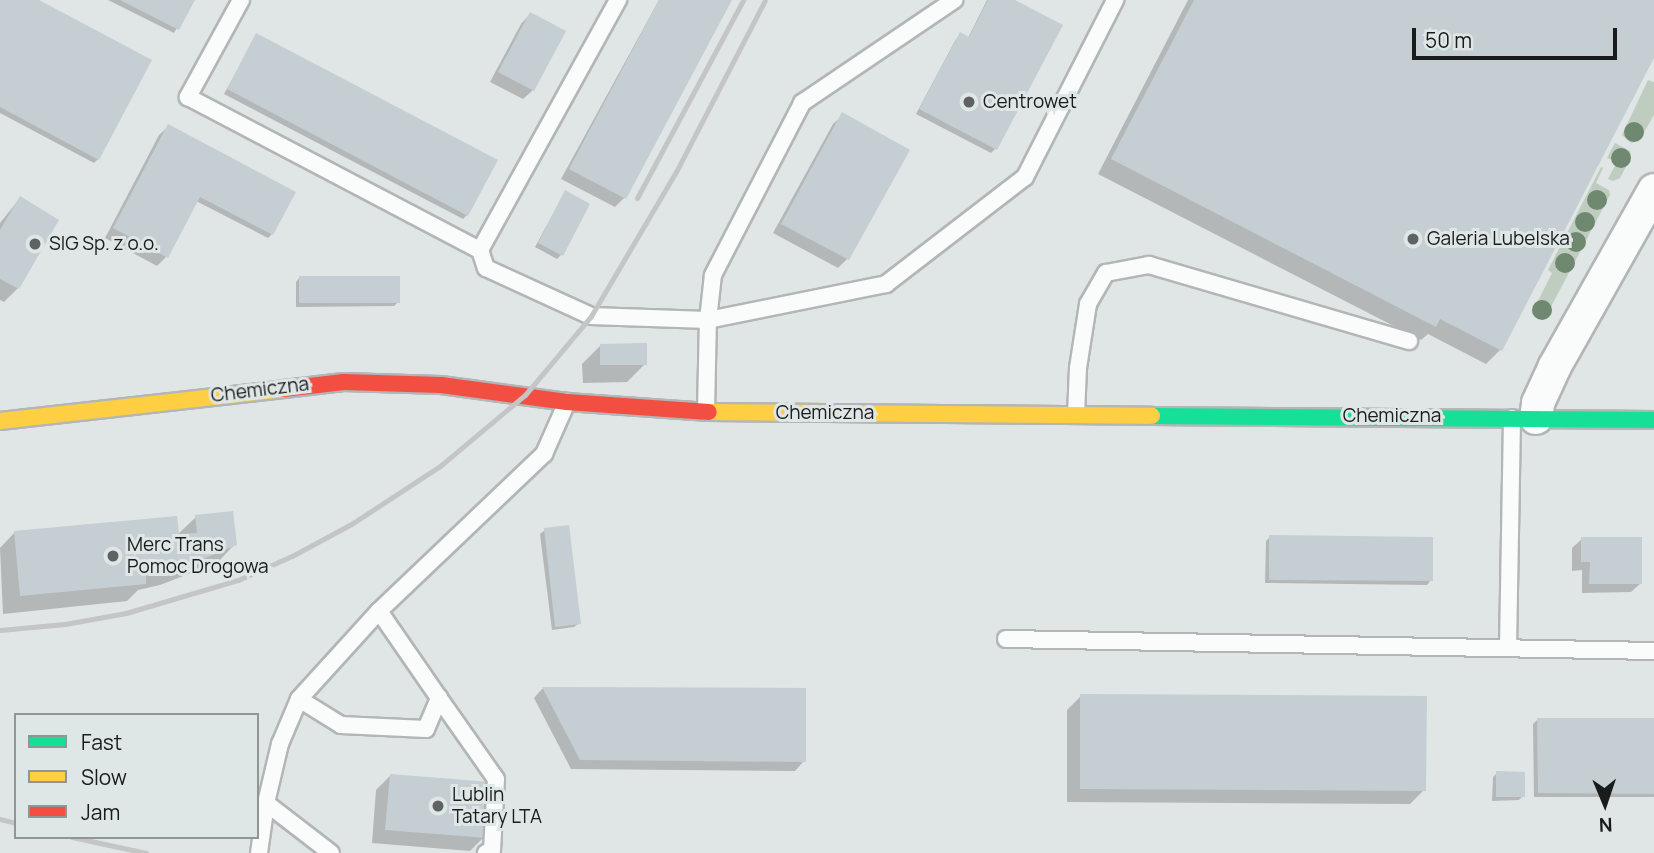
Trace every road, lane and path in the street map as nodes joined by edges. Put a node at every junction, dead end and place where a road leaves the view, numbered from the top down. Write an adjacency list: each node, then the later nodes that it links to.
1 (241, 0): 6 (lane)
2 (618, 0): 6 (lane)
3 (954, 0): 7 (lane)
4 (1115, 0): 7 (lane)
5 (1654, 190): 12 (street)
6 (480, 250): 7 (lane)
7 (708, 320): 10 (lane)
8 (1409, 341): 11 (lane)
9 (567, 402): 10 (street, Chemiczna); 14 (street, Chemiczna); 15 (lane)
10 (706, 412): 11 (street, Chemiczna)
11 (1076, 415): 12 (street, Chemiczna)
12 (1524, 418): 13 (street, Chemiczna); 17 (lane)
13 (1654, 420)
14 (0, 421)
15 (379, 611): 19 (lane); 20 (lane)
16 (1006, 639): 17 (lane)
17 (1508, 648): 18 (lane)
18 (1654, 650)
19 (439, 698): 20 (lane); 24 (lane)
20 (299, 699): 21 (lane)
21 (266, 803): 22 (lane); 23 (lane)
22 (259, 853)
23 (331, 853)
24 (486, 853)

